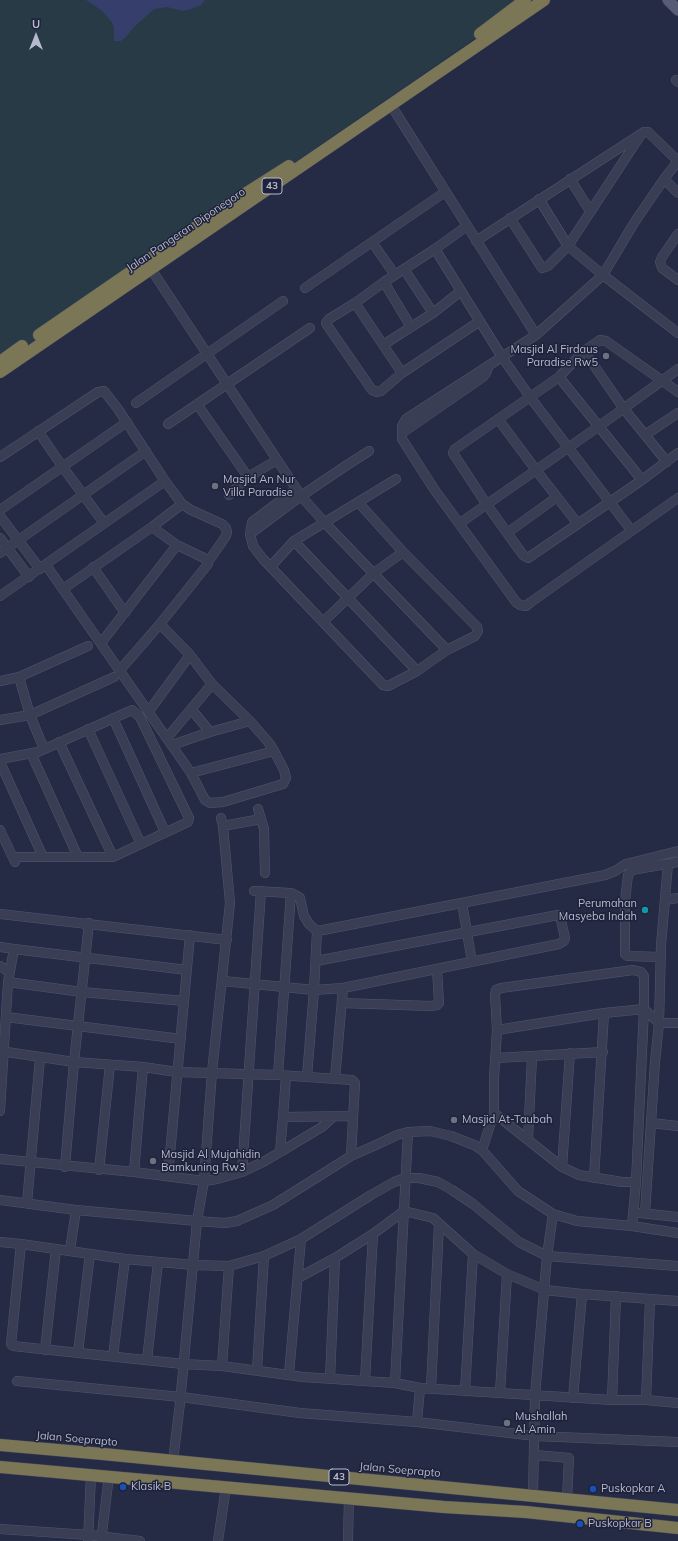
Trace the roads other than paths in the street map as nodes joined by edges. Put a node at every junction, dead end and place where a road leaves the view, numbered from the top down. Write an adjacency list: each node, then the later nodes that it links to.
1 (526, 0): 41 (highway, Jalan Pangeran Diponegoro / 43)
2 (544, 0): 5 (highway, Jalan Pangeran Diponegoro / 43)
3 (668, 0): 4 (main road)
4 (678, 10)
5 (391, 105): 10 (street); 21 (highway, Jalan Pangeran Diponegoro / 43)
6 (642, 133): 7 (street); 8 (street); 13 (street)
7 (678, 161): 9 (street)
8 (570, 179): 12 (street); 13 (street)
9 (664, 179): 11 (street); 24 (street)
10 (445, 192): 15 (street); 18 (street)
11 (678, 193)
12 (539, 199): 14 (street); 19 (street)
13 (590, 211): 19 (street)
14 (510, 218): 17 (street); 19 (street)
15 (467, 226): 17 (street); 20 (street)
16 (678, 234): 25 (street)
17 (476, 241): 36 (street)
18 (372, 242): 23 (street); 27 (street)
19 (568, 246): 24 (street)
20 (435, 249): 22 (street); 28 (street)
21 (151, 269): 39 (street); 43 (highway, Jalan Pangeran Diponegoro / 43)
22 (404, 269): 23 (street); 31 (street)
23 (395, 275): 26 (street)
24 (603, 275): 35 (street); 36 (street)
25 (678, 280)
26 (384, 282): 30 (street); 33 (street)
27 (305, 288)
28 (461, 291): 31 (street); 32 (street)
29 (283, 301): 39 (street)
30 (355, 303): 37 (street); 44 (street)
31 (433, 313): 33 (street)
32 (480, 321): 40 (street); 44 (street)
33 (411, 327): 37 (street)
34 (310, 328): 47 (street)
35 (678, 333)
36 (536, 336): 40 (street)
37 (383, 345): 44 (street)
38 (584, 351): 45 (street); 46 (street); 52 (street)
39 (206, 354): 47 (street); 50 (street)
40 (502, 357): 49 (street); 86 (street)
41 (0, 362)
42 (678, 369): 46 (street)
43 (0, 372)
44 (402, 373)
45 (559, 377): 49 (street); 57 (street)
46 (662, 381): 48 (street); 52 (street)
47 (227, 384): 51 (street); 65 (street)
48 (678, 392)
49 (530, 397): 54 (street); 60 (street)
50 (136, 403)
51 (197, 404): 56 (street); 69 (street)
52 (624, 409): 57 (street); 59 (street)
53 (678, 413): 59 (street)
54 (498, 418): 68 (street); 81 (street)
55 (127, 422): 58 (street); 61 (street); 67 (street)
56 (168, 424)
57 (598, 427): 60 (street); 71 (street)
58 (38, 431): 64 (street); 67 (street)
59 (645, 435): 66 (street)
60 (569, 448): 68 (street); 79 (street)
61 (146, 451): 72 (street); 74 (street)
62 (369, 451): 73 (street)
63 (678, 453): 66 (street)
64 (0, 457)
65 (277, 460): 69 (street); 73 (street)
66 (667, 462): 71 (street)
67 (62, 466): 74 (street); 82 (street)
68 (536, 470): 76 (street); 81 (street)
69 (248, 478): 75 (street)
70 (396, 479): 78 (street)
71 (642, 480): 79 (street)
72 (165, 481): 80 (street); 84 (street)
73 (299, 492): 85 (street); 98 (street)
74 (83, 494): 84 (street); 92 (street)
75 (229, 495)
76 (557, 498): 87 (street); 90 (street)
77 (678, 498): 89 (street)
78 (358, 502): 85 (street); 96 (street)
79 (611, 502): 87 (street); 89 (street)
80 (182, 504): 88 (street); 97 (street)
81 (487, 505): 86 (street); 90 (street)
82 (0, 510)
83 (0, 516): 92 (street)
84 (104, 523): 99 (street)
85 (325, 523): 93 (street); 101 (street)
86 (460, 523): 89 (street)
87 (578, 524): 90 (street)
88 (152, 527): 94 (street); 100 (street)
89 (631, 530)
90 (507, 533)
91 (0, 538): 95 (street)
92 (19, 540): 95 (street); 99 (street)
93 (294, 542): 98 (street); 105 (street)
94 (177, 545): 97 (street); 106 (street)
95 (4, 550): 102 (street)
96 (403, 552): 101 (street); 111 (street)
97 (208, 562): 108 (street)
98 (271, 566): 107 (street)
99 (43, 567): 102 (street); 103 (street)
100 (93, 567): 103 (street); 106 (street)
101 (374, 573): 105 (street); 111 (street)
102 (29, 576): 104 (street)
103 (62, 589): 109 (street)
104 (0, 596)
105 (347, 598): 107 (street); 114 (street)
106 (125, 613): 109 (street)
107 (324, 622): 114 (street)
108 (160, 624): 112 (street); 113 (street)
109 (101, 643): 113 (street)
110 (88, 646): 115 (street)
111 (447, 650): 114 (street)
112 (190, 655): 118 (street); 120 (street)
113 (120, 670): 120 (street)
114 (417, 671)
115 (19, 677): 117 (street); 121 (street)
116 (114, 677): 121 (street)
117 (0, 681)
118 (212, 684): 119 (street); 124 (street)
119 (192, 710): 126 (street); 127 (street)
120 (149, 711): 127 (street)
121 (30, 715): 123 (street); 129 (street)
122 (113, 718): 125 (street); 138 (street); 138 (street)
123 (0, 720)
124 (250, 721): 126 (street); 130 (street)
125 (88, 729): 128 (street); 139 (street)
126 (210, 732): 127 (street)
127 (170, 741): 134 (street)
128 (59, 742): 129 (street); 143 (street)
129 (44, 749): 131 (street)
130 (274, 752): 134 (street); 134 (street)
131 (31, 753): 132 (street); 142 (street)
132 (0, 759)
133 (0, 762): 141 (street)
134 (191, 773)
135 (258, 809): 136 (street)
136 (261, 819): 146 (street); 156 (street)
137 (0, 830): 141 (street)
138 (165, 832): 139 (street)
139 (141, 844): 143 (street)
140 (678, 852): 150 (street)
141 (43, 857): 142 (street)
142 (78, 857): 143 (street)
143 (113, 857)
144 (678, 862): 145 (street)
145 (668, 864): 149 (street); 159 (street)
146 (266, 873)
147 (291, 893): 153 (street); 169 (street); 170 (street)
148 (678, 898): 149 (street)
149 (664, 900): 159 (street)
150 (462, 903): 153 (street); 154 (street)
151 (0, 914): 152 (street)
152 (89, 924): 155 (street); 160 (street)
153 (317, 931): 161 (street)
154 (468, 932): 161 (street); 162 (street); 162 (street)
155 (190, 935): 156 (street); 165 (street)
156 (227, 940): 167 (street)
157 (0, 947): 158 (street)
158 (14, 949): 160 (street); 166 (street)
159 (661, 957): 180 (street)
160 (85, 958): 165 (street); 174 (street)
161 (316, 961): 173 (street)
162 (472, 962): 164 (street)
163 (0, 966): 166 (street)
164 (437, 969): 171 (street); 176 (street)
165 (187, 970): 175 (street)
166 (9, 972): 168 (street)
167 (223, 981): 169 (street); 195 (street)
168 (8, 982): 172 (street); 174 (street); 179 (street)
169 (255, 985): 170 (street); 196 (street)
170 (284, 988): 173 (street); 197 (street)
171 (343, 988): 173 (street); 176 (street)
172 (0, 990)
173 (314, 990): 198 (street)
174 (82, 992): 175 (street); 182 (street)
175 (184, 1001): 184 (street)
176 (342, 1003): 199 (street)
177 (644, 1009): 178 (street); 180 (street); 183 (street); 224 (street)
178 (604, 1013): 183 (street); 186 (street)
179 (6, 1017): 182 (street); 185 (street)
180 (659, 1022): 181 (street); 206 (street)
181 (678, 1023)
182 (78, 1026): 184 (street); 191 (street)
183 (497, 1030): 190 (street)
184 (181, 1039): 194 (street)
185 (2, 1051): 189 (street); 200 (street)
186 (603, 1052): 187 (street); 222 (street)
187 (570, 1054): 188 (street); 216 (street)
188 (532, 1056): 190 (street); 209 (street)
189 (40, 1058): 191 (street); 214 (street)
190 (496, 1058): 202 (street)
191 (74, 1062): 192 (street); 215 (street)
192 (110, 1065): 193 (street); 217 (street)
193 (143, 1067): 194 (street); 218 (street)
194 (177, 1072): 195 (street); 220 (street)
195 (212, 1072): 196 (street); 223 (street)
196 (249, 1075): 197 (street); 219 (street)
197 (282, 1076): 198 (street); 204 (street)
198 (307, 1077): 199 (street)
199 (335, 1079): 203 (street)
200 (1, 1088): 201 (street)
201 (0, 1111)
202 (494, 1113): 209 (street); 210 (street)
203 (353, 1116): 205 (street); 212 (street)
204 (283, 1117): 205 (street); 211 (street)
205 (333, 1117): 211 (street)
206 (651, 1123): 207 (street); 230 (street)
207 (678, 1126)
208 (408, 1132): 210 (street); 212 (street); 221 (street)
209 (528, 1140): 216 (street)
210 (482, 1150): 231 (street)
211 (280, 1152): 219 (street)
212 (351, 1156): 233 (street)
213 (0, 1160): 214 (street)
214 (31, 1162): 215 (street); 226 (street)
215 (65, 1166): 217 (street)
216 (562, 1167): 222 (street)
217 (99, 1170): 218 (street)
218 (134, 1172): 220 (street)
219 (242, 1172): 223 (street)
220 (168, 1176): 223 (street)
221 (405, 1178): 228 (street); 238 (street); 246 (street)
222 (594, 1178): 224 (street)
223 (204, 1180): 233 (street)
224 (636, 1182): 229 (street)
225 (0, 1200): 226 (street)
226 (27, 1203): 227 (street)
227 (76, 1210): 233 (street); 242 (street)
228 (404, 1211): 234 (street); 236 (street); 271 (street)
229 (633, 1212): 230 (street); 235 (street)
230 (645, 1213): 232 (street)
231 (552, 1214): 235 (street); 246 (street)
232 (678, 1217)
233 (197, 1221): 250 (street)
234 (439, 1224): 244 (street); 273 (street)
235 (632, 1226): 237 (street)
236 (373, 1234): 247 (street); 270 (street)
237 (678, 1234)
238 (301, 1239): 245 (street); 254 (street)
239 (0, 1242): 240 (street)
240 (21, 1244): 241 (street); 260 (street)
241 (56, 1250): 242 (street); 260 (street)
242 (70, 1250): 243 (street)
243 (90, 1254): 248 (street); 261 (street)
244 (473, 1254): 253 (street); 274 (street)
245 (264, 1256): 251 (street); 266 (street)
246 (547, 1256): 252 (street); 255 (street)
247 (335, 1258): 254 (street); 268 (street)
248 (125, 1259): 249 (street); 262 (street)
249 (158, 1262): 250 (street); 263 (street)
250 (194, 1265): 251 (street); 264 (street)
251 (229, 1266): 265 (street)
252 (678, 1266)
253 (507, 1274): 255 (street); 275 (street)
254 (298, 1278): 267 (street)
255 (545, 1290): 256 (street); 276 (street)
256 (582, 1294): 257 (street); 278 (street)
257 (616, 1296): 258 (street); 279 (street)
258 (650, 1300): 259 (street); 280 (street)
259 (678, 1301)
260 (45, 1350): 261 (street)
261 (78, 1353): 262 (street)
262 (113, 1356): 263 (street)
263 (147, 1360): 264 (street)
264 (183, 1364): 265 (street); 277 (street)
265 (222, 1366): 266 (street)
266 (256, 1370): 267 (street)
267 (288, 1374): 268 (street)
268 (330, 1379): 270 (street)
269 (17, 1381): 277 (street)
270 (365, 1381): 271 (street)
271 (395, 1382): 272 (street)
272 (420, 1388): 273 (street); 282 (street)
273 (431, 1388): 274 (street)
274 (465, 1391): 275 (street)
275 (500, 1393): 276 (street)
276 (535, 1396): 278 (street); 283 (street)
277 (180, 1397): 282 (street); 287 (street)
278 (573, 1398): 279 (street)
279 (612, 1400): 280 (street)
280 (646, 1400): 281 (street)
281 (678, 1403)
282 (417, 1422): 283 (street)
283 (535, 1436): 284 (street); 286 (street)
284 (678, 1442)
285 (0, 1445): 287 (highway, Jalan Soeprapto / 43)
286 (535, 1455): 292 (street); 294 (street)
287 (173, 1461): 292 (highway, Jalan Soeprapto / 43)
288 (0, 1467): 289 (highway, 43)
289 (91, 1475): 290 (highway, 43); 298 (street)
290 (109, 1476): 291 (highway, 43); 299 (street)
291 (226, 1487): 293 (highway, 43); 301 (street)
292 (533, 1496): 294 (highway, Jalan Soeprapto / 43)
293 (349, 1498): 296 (highway, 43); 302 (street)
294 (567, 1499): 295 (highway, Jalan Soeprapto / 43)
295 (678, 1510)
296 (678, 1528)
297 (0, 1529): 298 (street)
298 (89, 1538): 299 (street)
299 (101, 1539): 300 (street)
300 (140, 1541)
301 (218, 1541)
302 (348, 1541)

